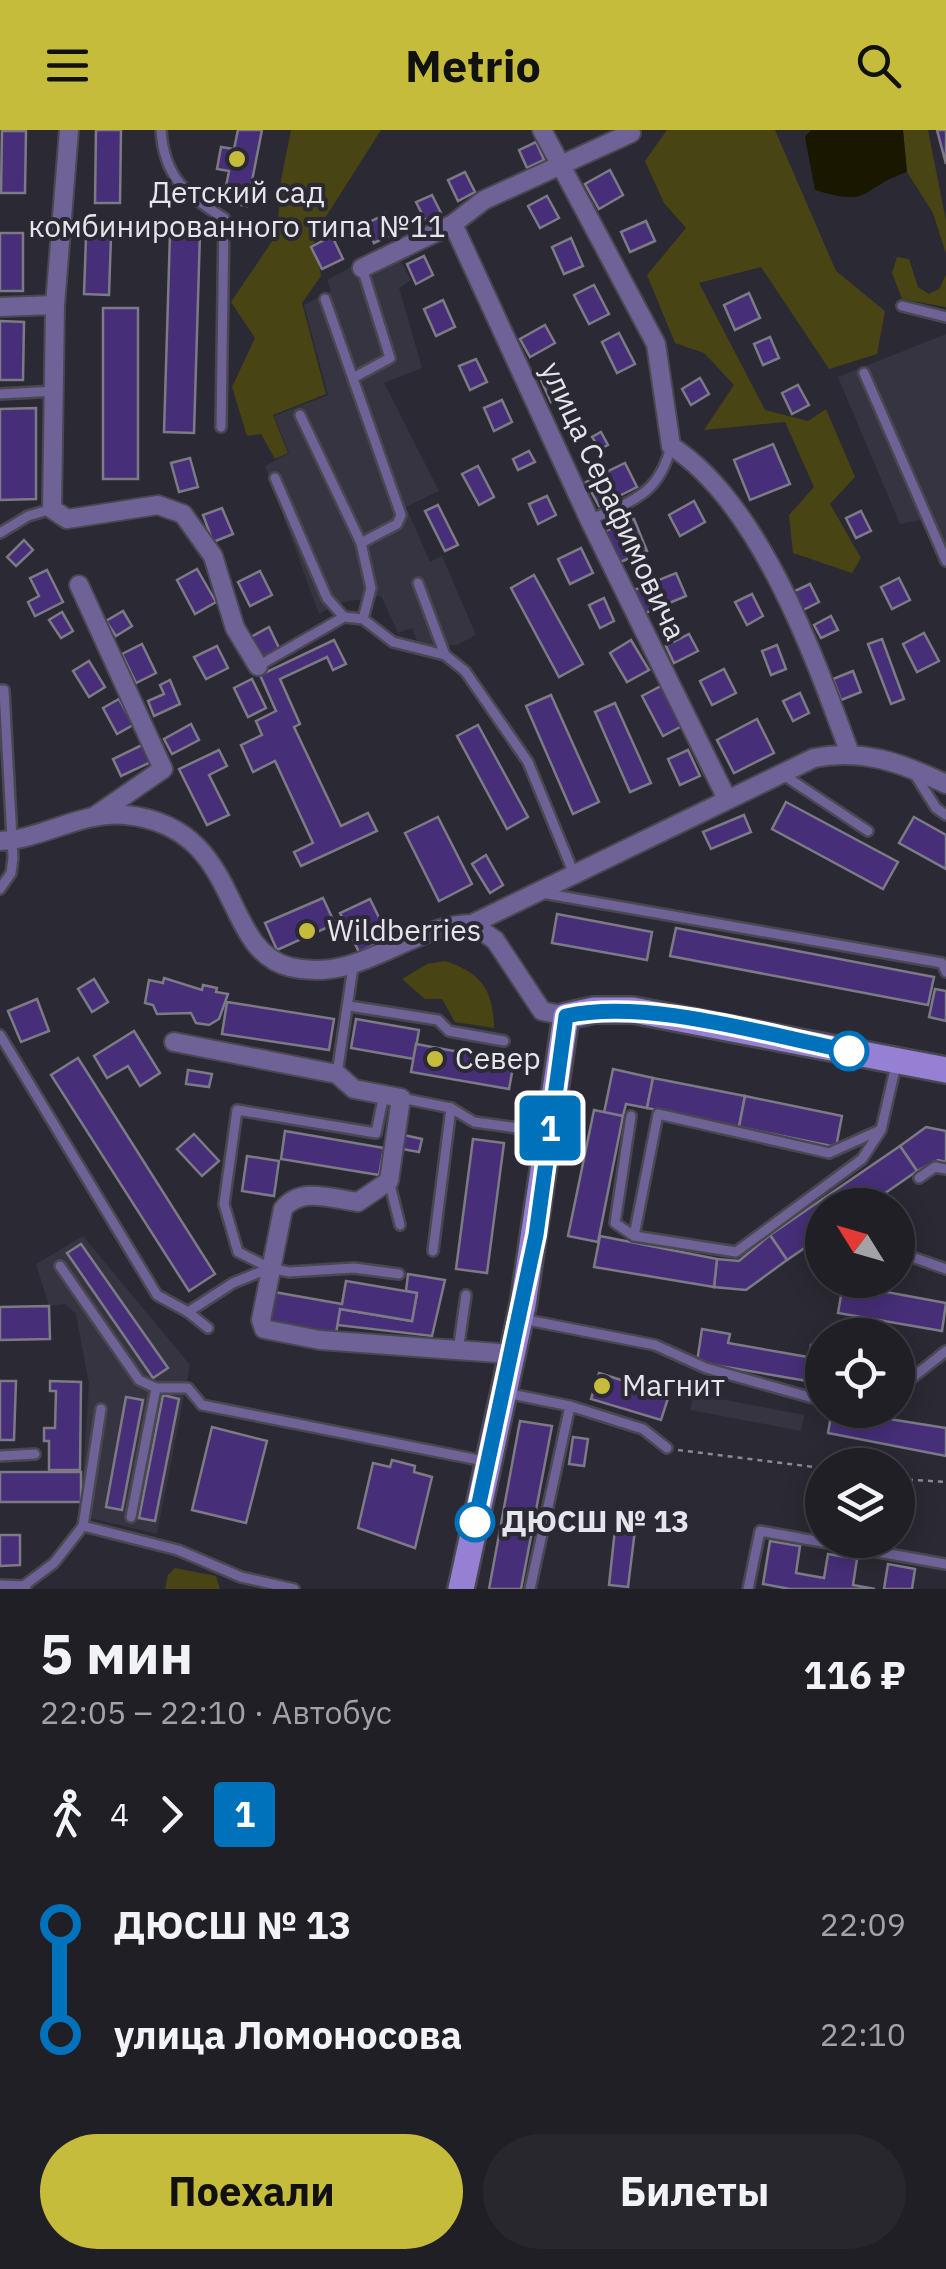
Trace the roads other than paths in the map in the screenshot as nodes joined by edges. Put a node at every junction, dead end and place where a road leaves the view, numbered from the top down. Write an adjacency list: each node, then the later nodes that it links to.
1 (70, 130): 9 (street)
2 (161, 130): 18 (lane)
3 (542, 130): 5 (street)
4 (631, 132): 5 (street)
5 (559, 168): 6 (street); 19 (street)
6 (453, 224): 7 (street); 22 (street, улица Серафимовича)
7 (362, 268): 14 (lane)
8 (325, 299): 14 (lane)
9 (55, 305): 11 (street); 15 (street)
10 (902, 306): 12 (lane)
11 (0, 307)
12 (946, 318)
13 (864, 373): 25 (lane)
14 (352, 378): 24 (lane)
15 (55, 391): 16 (lane); 21 (street)
16 (0, 394)
17 (300, 414): 24 (lane)
18 (221, 427)
19 (671, 446): 22 (lane); 33 (street)
20 (275, 478): 28 (lane)
21 (52, 509): 23 (lane); 31 (street)
22 (590, 521): 37 (street, улица Серафимовича)
23 (0, 534)
24 (362, 543): 29 (lane)
25 (946, 561)
26 (418, 583): 30 (lane)
27 (80, 585): 39 (street)
28 (344, 617): 29 (lane); 31 (lane)
29 (363, 619): 30 (lane)
30 (446, 655): 42 (lane)
31 (258, 666)
32 (0, 690): 41 (lane)
33 (849, 751): 34 (street); 35 (street)
34 (910, 766): 36 (street); 38 (lane)
35 (782, 774): 37 (street); 40 (lane)
36 (946, 784)
37 (727, 799): 42 (street)
38 (946, 815)
39 (93, 817): 41 (street); 46 (street)
40 (868, 831)
41 (5, 841): 43 (lane)
42 (574, 874): 44 (street)
43 (0, 888)
44 (535, 892): 45 (street); 47 (lane)
45 (482, 924): 46 (street); 49 (street)
46 (353, 968): 48 (lane)
47 (946, 972)
48 (349, 1006): 51 (lane); 55 (lane)
49 (566, 1016): 53 (street); 60 (street)
50 (0, 1036): 73 (lane)
51 (504, 1041)
52 (174, 1042): 55 (street)
53 (897, 1060): 54 (street); 59 (lane)
54 (946, 1070)
55 (336, 1074): 56 (street)
56 (392, 1096): 57 (lane); 63 (street); 69 (lane)
57 (451, 1108): 60 (lane); 66 (lane)
58 (631, 1116): 65 (lane)
59 (881, 1130): 65 (lane); 65 (lane)
60 (550, 1132): 74 (street)
61 (946, 1169): 62 (lane)
62 (920, 1178)
63 (389, 1180): 64 (lane); 69 (street)
64 (400, 1225)
65 (634, 1236)
66 (433, 1251)
67 (915, 1258): 70 (lane)
68 (60, 1266): 80 (lane)
69 (270, 1268): 71 (lane); 73 (lane); 76 (street)
70 (946, 1268)
71 (399, 1274)
72 (466, 1294): 76 (lane)
73 (188, 1312): 75 (lane)
74 (520, 1319): 78 (street); 82 (lane)
75 (208, 1328)
76 (458, 1351): 78 (street)
77 (946, 1351): 79 (lane)
78 (512, 1354): 81 (street)
79 (915, 1376)
80 (156, 1388): 88 (lane); 89 (lane)
81 (503, 1392): 83 (lane); 88 (street)
82 (805, 1396)
83 (570, 1406): 85 (lane); 98 (lane)
84 (101, 1408): 90 (lane)
85 (666, 1448)
86 (35, 1454): 87 (lane)
87 (0, 1456)
88 (487, 1462): 97 (street)
89 (131, 1517)
90 (83, 1526): 92 (lane); 94 (lane)
91 (946, 1564): 99 (lane)
92 (241, 1577): 95 (lane); 96 (lane)
93 (0, 1585): 94 (lane)
94 (26, 1586)
95 (248, 1589)
96 (294, 1589)
97 (462, 1589)
98 (530, 1589)
99 (748, 1589)

